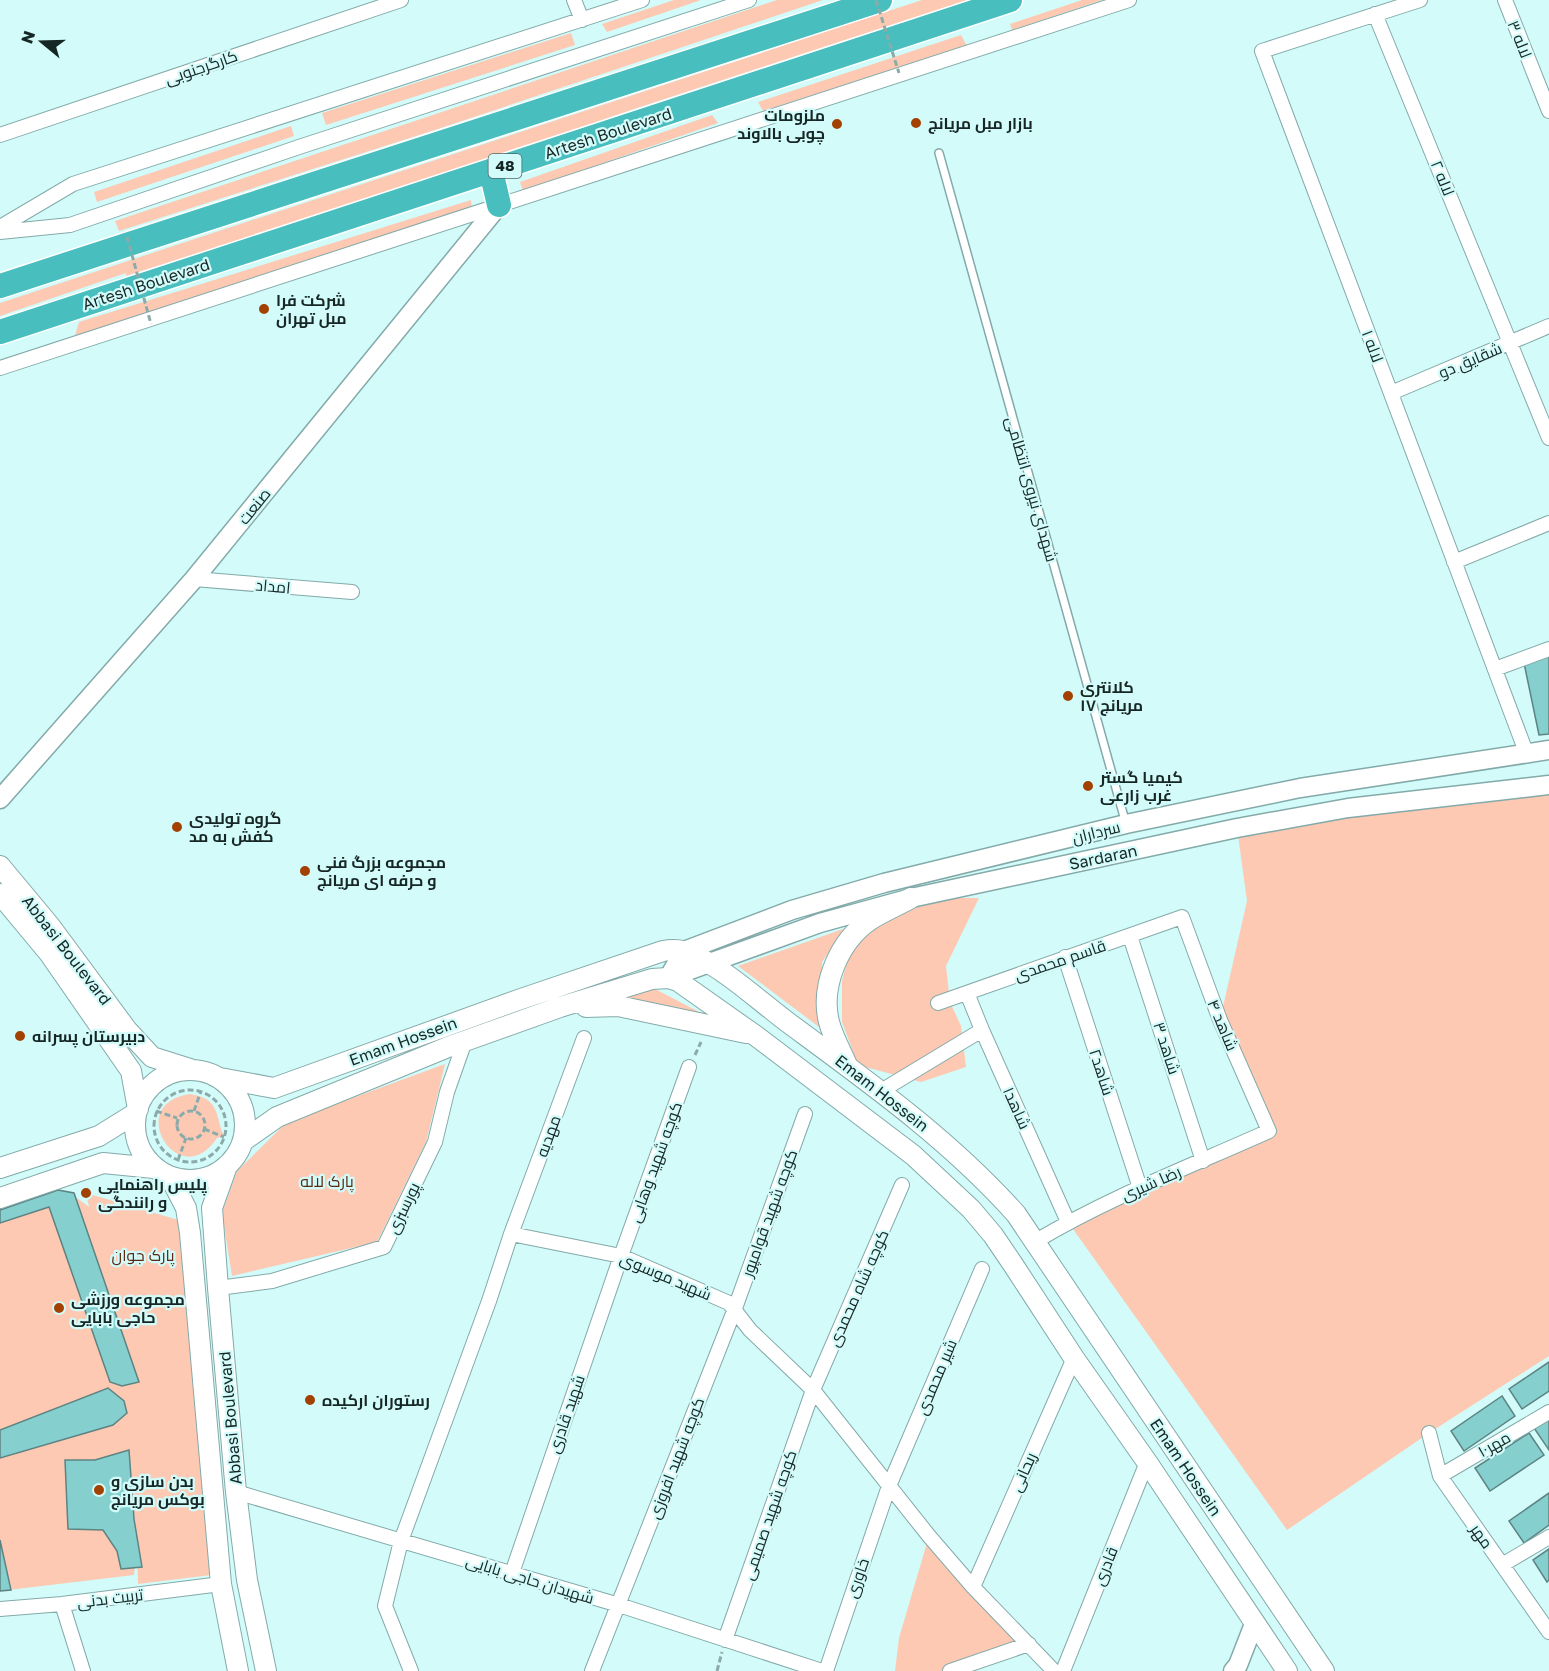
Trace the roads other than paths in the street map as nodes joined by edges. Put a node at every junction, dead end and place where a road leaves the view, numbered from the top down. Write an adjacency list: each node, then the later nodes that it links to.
1 (401, 0): 13 (street, کارگرجنوبی)
2 (574, 0): 11 (street)
3 (642, 0): 11 (street)
4 (749, 0): 18 (street)
5 (878, 0): 19 (highway)
6 (1010, 0): 15 (highway, Artesh Boulevard / 48)
7 (1129, 0): 16 (street)
8 (1420, 0): 10 (street)
9 (1505, 0): 12 (street, لاله ۳)
10 (1375, 14): 22 (street, لاله ۲); 24 (street, لاله ۱)
11 (582, 20): 17 (street)
12 (1549, 111)
13 (0, 135)
14 (939, 153): 36 (lane, شهدای نیروی انتظامی)
15 (491, 171): 16 (highway); 21 (highway, Artesh Boulevard / 48)
16 (499, 205): 23 (street); 28 (street, صنعت)
17 (0, 227)
18 (0, 232)
19 (0, 286)
20 (1549, 326): 22 (street, شقایق دو)
21 (0, 332)
22 (1510, 343): 24 (street, شقایق دو); 25 (street, لاله ۲)
23 (0, 368)
24 (1391, 393): 27 (street, لاله ۱)
25 (1549, 438)
26 (1549, 523): 27 (street)
27 (1454, 562): 31 (street, لاله ۱)
28 (194, 579): 29 (street, امداد); 35 (street, صنعت)
29 (352, 592)
30 (1549, 649): 31 (street)
31 (1495, 669): 33 (street, لاله ۱)
32 (1549, 750): 33 (street, سرداران)
33 (1526, 752): 36 (street, سرداران)
34 (1549, 785): 39 (street, Sardaran)
35 (0, 799)
36 (1126, 824): 42 (street, سرداران)
37 (0, 866): 55 (main road, Abbasi Boulevard)
38 (0, 894): 58 (main road, Abbasi Boulevard)
39 (910, 898): 44 (street, Sardaran); 53 (main road)
40 (1182, 917): 41 (street, قاسم محمدی); 60 (street, شاهد ۴)
41 (1130, 936): 43 (street, قاسم محمدی); 62 (street, شاهد ۳)
42 (684, 951): 44 (main road, Emam Hossein); 45 (street); 56 (main road, Emam Hossein)
43 (1065, 957): 46 (street, قاسم محمدی); 67 (street, شاهد۲)
44 (708, 964): 45 (street, Sardaran); 53 (main road, Emam Hossein)
45 (668, 978): 48 (main road, Emam Hossein); 50 (main road, Emam Hossein)
46 (967, 993): 47 (street, قاسم محمدی); 49 (street, شاهد۱)
47 (938, 1003)
48 (560, 1008): 50 (main road); 52 (main road, Emam Hossein)
49 (981, 1030): 57 (street); 69 (street, شاهد۱)
50 (756, 1036): 76 (main road, Emam Hossein)
51 (584, 1038): 70 (street, مهدیه)
52 (465, 1041): 61 (main road, Emam Hossein); 74 (street, پورسبزی)
53 (846, 1065): 57 (main road, Emam Hossein)
54 (689, 1067): 72 (street, کوچه شهید وهابی)
55 (192, 1070): 56 (main road, Abbasi Boulevard); 58 (main road)
56 (220, 1078): 61 (main road)
57 (881, 1091): 71 (main road, Emam Hossein)
58 (143, 1111): 64 (main road); 65 (main road, Abbasi Boulevard)
59 (805, 1114): 75 (street, کوچه شهید قوامپور)
60 (1269, 1131): 62 (street, رضا شیری)
61 (243, 1141): 63 (main road, Abbasi Boulevard)
62 (1203, 1161): 67 (street, رضا شیری)
63 (227, 1166): 65 (main road); 74 (main road, Abbasi Boulevard)
64 (0, 1168)
65 (168, 1168): 68 (main road); 89 (main road, Abbasi Boulevard)
66 (902, 1185): 77 (street, کوچه شاه محمدی)
67 (1140, 1188): 69 (street, رضا شیری)
68 (0, 1198)
69 (1068, 1221): 71 (street, رضا شیری)
70 (511, 1234): 72 (street, شهید موسوی); 85 (street)
71 (1036, 1240): 98 (main road, Emam Hossein)
72 (621, 1256): 75 (street, شهید موسوی); 87 (street, شهید قادری)
73 (982, 1269): 82 (street, شیر محمدی)
74 (218, 1288): 83 (main road, Abbasi Boulevard)
75 (734, 1311): 77 (street, شهید موسوی); 92 (street, کوچه شهید افروزی)
76 (1074, 1358): 80 (main road, Emam Hossein); 90 (street, ریحانی)
77 (813, 1390): 82 (street, شهید موسوی); 96 (street, کوچه شهید صمیمی)
78 (1549, 1412): 81 (street, مهر۱۰)
79 (1429, 1433): 81 (street, مهر)
80 (1147, 1462): 94 (main road, Emam Hossein); 107 (street, قادری)
81 (1440, 1476): 86 (street, مهر)
82 (889, 1486): 90 (street, شهید موسوی); 104 (street, خاوری)
83 (236, 1492): 85 (street, شهیدان حاجی بابایی); 88 (main road, Abbasi Boulevard)
84 (1549, 1537): 86 (street)
85 (401, 1541): 87 (street, شهیدان حاجی بابایی); 102 (street)
86 (1502, 1565): 95 (street, مهر)
87 (512, 1573): 92 (street, شهیدان حاجی بابایی)
88 (247, 1580): 89 (main road); 101 (main road, Abbasi Boulevard)
89 (220, 1584): 91 (street, تربیت بدنی); 100 (main road, Abbasi Boulevard)
90 (973, 1587): 97 (street, شهید موسوی)
91 (62, 1604): 93 (street, تربیت بدنی); 99 (street)
92 (619, 1605): 96 (street, شهیدان حاجی بابایی); 103 (street, کوچه شهید افروزی)
93 (0, 1609)
94 (1254, 1624): 108 (street); 109 (main road, Emam Hossein)
95 (1549, 1632)
96 (725, 1640): 104 (street, شهیدان حاجی بابایی)
97 (1029, 1644): 105 (street); 106 (street, شهید موسوی)
98 (1315, 1668)
99 (83, 1671)
100 (238, 1671)
101 (266, 1671)
102 (411, 1671)
103 (592, 1671)
104 (824, 1671)
105 (950, 1671)
106 (1054, 1671)
107 (1063, 1671)
108 (1233, 1671)
109 (1287, 1671)

